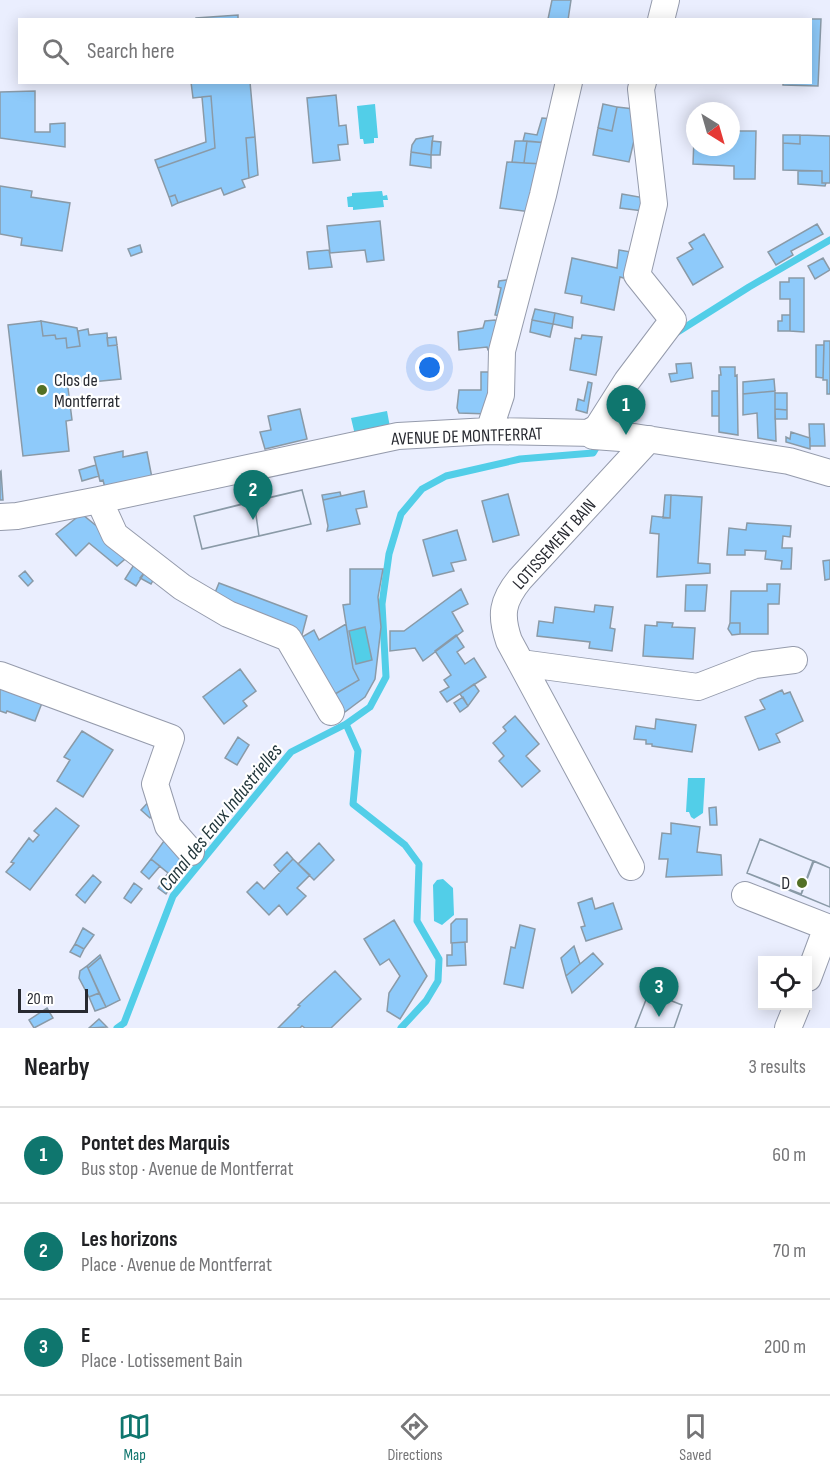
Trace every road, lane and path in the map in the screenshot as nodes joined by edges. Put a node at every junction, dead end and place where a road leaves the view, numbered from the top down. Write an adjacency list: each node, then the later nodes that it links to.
1 (666, 0): 2 (street)
2 (662, 18)
3 (569, 84): 5 (street)
4 (642, 84): 6 (street, LOTISSEMENT BAIN)
5 (489, 431): 6 (street, AVENUE DE MONTFERRAT); 8 (street, AVENUE DE MONTFERRAT)
6 (615, 435): 7 (street, AVENUE DE MONTFERRAT); 11 (street, LOTISSEMENT BAIN)
7 (830, 473)
8 (99, 500): 9 (street, AVENUE DE MONTFERRAT); 13 (street)
9 (0, 517)
10 (794, 660): 11 (street)
11 (521, 663): 15 (street, LOTISSEMENT BAIN)
12 (0, 675): 14 (street)
13 (331, 712)
14 (191, 852)
15 (631, 867)
16 (745, 895): 17 (street)
17 (812, 965)
18 (795, 1010): 19 (street)
19 (788, 1028)

